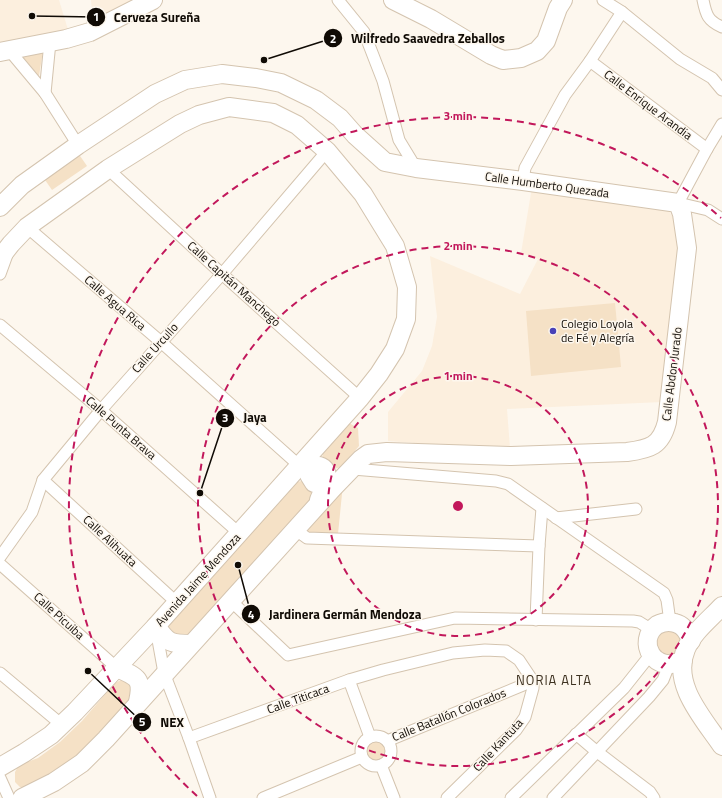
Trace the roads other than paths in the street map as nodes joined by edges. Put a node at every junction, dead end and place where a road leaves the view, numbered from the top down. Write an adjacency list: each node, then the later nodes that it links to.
1 (153, 0): 9 (main road)
2 (338, 0): 18 (street)
3 (393, 0): 4 (main road)
4 (563, 0)
5 (603, 0): 7 (street)
6 (703, 0): 8 (street)
7 (622, 12): 11 (street); 12 (street)
8 (722, 27)
9 (50, 42): 10 (main road); 13 (street)
10 (4, 51): 13 (street)
11 (590, 61): 16 (street, Calle Enrique Arandia); 20 (street)
12 (722, 90)
13 (45, 93): 15 (street)
14 (722, 124): 16 (street)
15 (78, 145): 18 (main road, Calle Humberto Quezada); 22 (main road, Calle Humberto Quezada)
16 (706, 149): 21 (street)
17 (327, 151): 19 (main road, Avenida Jaime Mendoza); 28 (street, Calle Urcullo); 31 (main road, Avenida Jaime Mendoza)
18 (416, 168): 20 (main road, Calle Humberto Quezada)
19 (108, 169): 24 (main road, Avenida Jaime Mendoza); 28 (street, Calle Capitán Manchego)
20 (523, 181): 21 (main road, Calle Humberto Quezada)
21 (678, 203): 23 (street); 34 (main road, Calle Abdon Jurado)
22 (0, 207)
23 (722, 219)
24 (27, 227): 25 (main road, Avenida Jaime Mendoza); 30 (street, Calle Agua Rica)
25 (11, 244): 26 (main road, Avenida Jaime Mendoza); 27 (street)
26 (0, 258)
27 (0, 274)
28 (222, 274): 30 (street, Calle Urcullo); 31 (street, Calle Capitán Manchego)
29 (0, 325): 32 (street, Calle Punta Brava)
30 (161, 342): 32 (street, Calle Urcullo); 33 (street, Calle Agua Rica)
31 (360, 398): 33 (main road, Avenida Jaime Mendoza)
32 (101, 410): 35 (street, Calle Urcullo); 40 (street, Calle Punta Brava)
33 (315, 469): 34 (main road, Calle Abdon Jurado); 39 (main road, Avenida Jaime Mendoza); 40 (main road, Avenida Jaime Mendoza)
34 (353, 469): 36 (street)
35 (43, 480): 42 (street, Calle Urcullo); 45 (street, Calle Alihuata)
36 (542, 508): 38 (street); 41 (street)
37 (636, 510): 38 (street)
38 (556, 518): 48 (street)
39 (296, 530): 41 (street); 44 (main road, Avenida Jaime Mendoza)
40 (240, 534): 45 (main road, Avenida Jaime Mendoza)
41 (539, 546): 47 (street)
42 (0, 557)
43 (0, 564): 55 (street, Calle Picuiba)
44 (231, 601): 47 (street); 52 (main road, Avenida Jaime Mendoza)
45 (176, 602): 49 (main road, Avenida Jaime Mendoza)
46 (722, 606): 51 (main road)
47 (536, 620): 50 (street)
48 (670, 622): 50 (main road); 51 (main road)
49 (156, 626): 52 (main road); 55 (main road, Avenida Jaime Mendoza); 57 (street)
50 (652, 630): 53 (main road)
51 (690, 641): 54 (main road)
52 (191, 644): 57 (main road, Avenida Jaime Mendoza)
53 (651, 654): 54 (main road); 62 (street)
54 (676, 662): 66 (main road); 67 (street)
55 (117, 668): 60 (main road); 61 (main road, Avenida Jaime Mendoza)
56 (0, 672): 61 (street)
57 (164, 673): 60 (main road, Avenida Jaime Mendoza); 64 (street)
58 (348, 680): 59 (street, Calle Titicaca); 63 (street); 64 (street, Calle Titicaca)
59 (533, 681): 65 (street, Calle Batallón Colorados); 77 (street, Calle Kantuta)
60 (138, 702): 73 (main road, Avenida Jaime Mendoza)
61 (62, 725): 70 (main road, Avenida Jaime Mendoza)
62 (576, 734): 67 (street); 78 (street)
63 (370, 737): 65 (street); 68 (street)
64 (189, 738): 74 (street)
65 (387, 741): 69 (street)
66 (722, 746)
67 (596, 751): 79 (street); 80 (street)
68 (362, 757): 69 (street); 75 (street)
69 (381, 765): 76 (street)
70 (0, 766)
71 (0, 778): 72 (street)
72 (9, 798)
73 (22, 798)
74 (210, 798)
75 (263, 798)
76 (394, 798)
77 (447, 798)
78 (511, 798)
79 (552, 798)
80 (654, 798)

